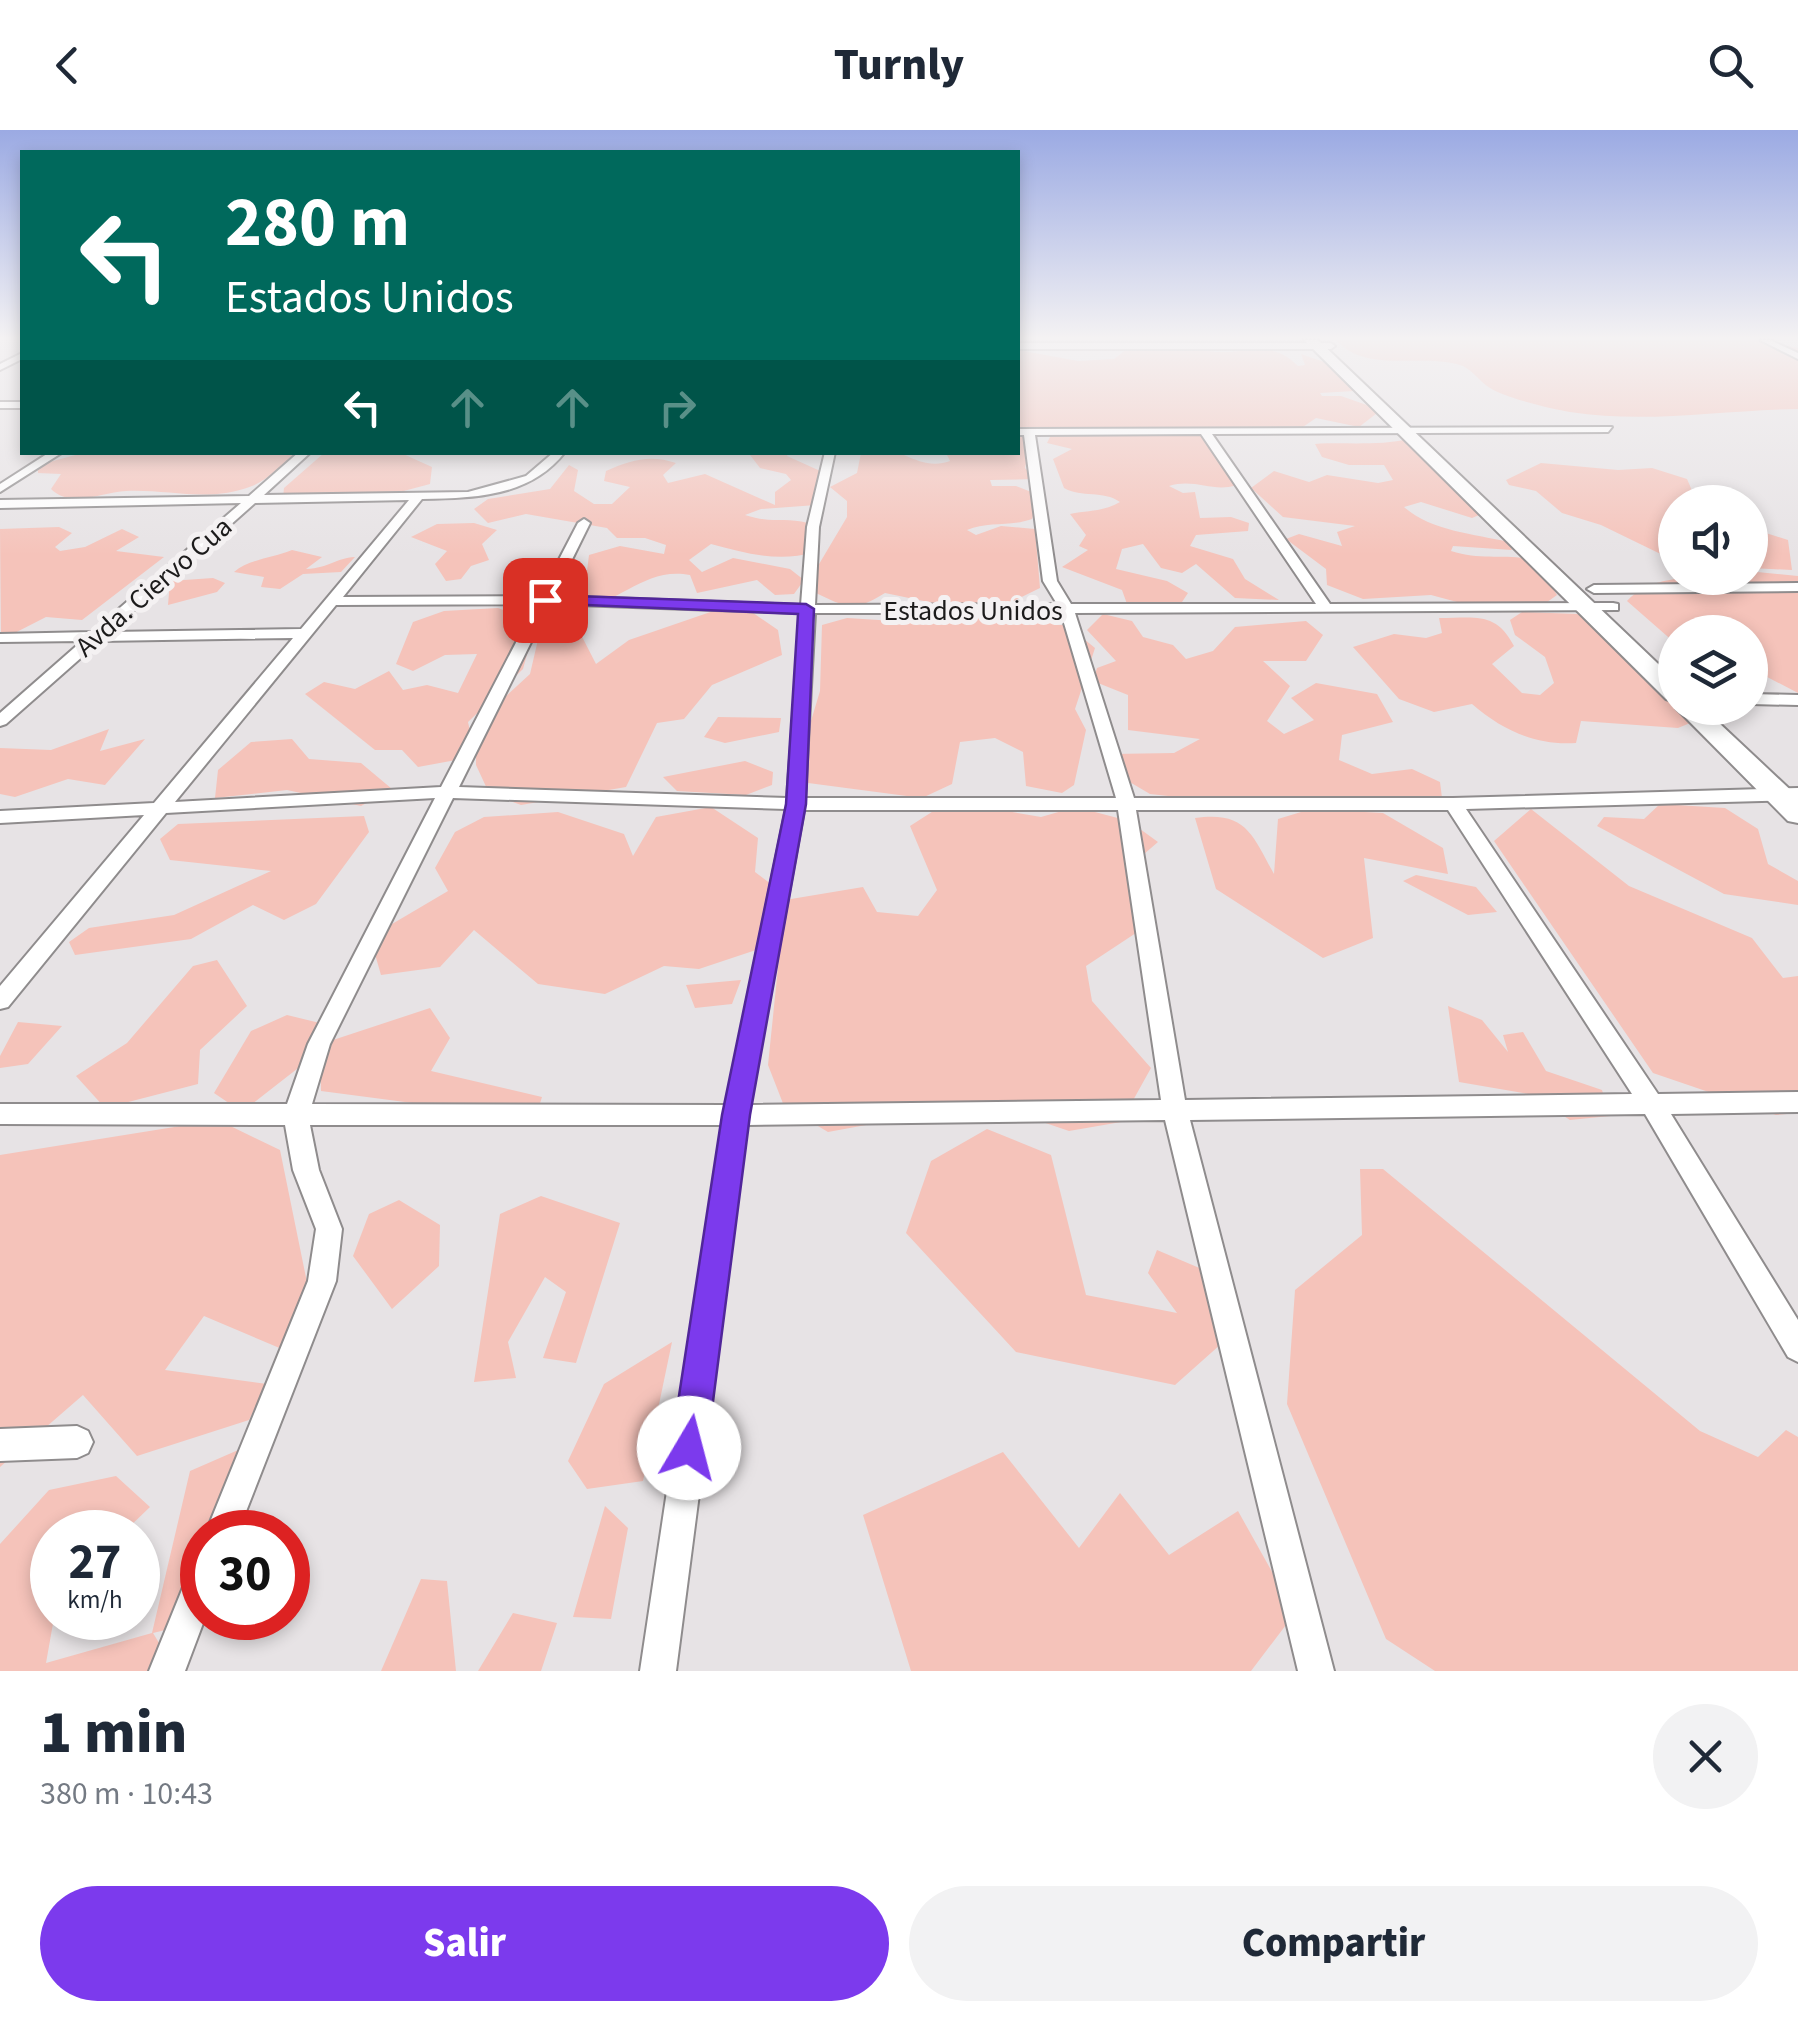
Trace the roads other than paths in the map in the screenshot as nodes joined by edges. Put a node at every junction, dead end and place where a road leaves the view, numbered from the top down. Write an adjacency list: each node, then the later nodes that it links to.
1 (1393, 412): 3 (main road)
2 (1608, 428): 3 (street)
3 (1411, 429): 5 (street); 16 (main road)
4 (1023, 432): 5 (street); 21 (street)
5 (1205, 432): 19 (street)
6 (53, 455): 10 (street)
7 (303, 455): 12 (street, Avda. Ciervo Cua)
8 (558, 455): 11 (street)
9 (829, 455): 20 (street)
10 (0, 489)
11 (416, 498): 12 (street); 18 (street)
12 (250, 501): 13 (street); 23 (street, Avda. Ciervo Cua)
13 (0, 504)
14 (584, 523): 17 (street)
15 (1798, 586): 16 (street)
16 (1591, 598): 19 (street, Estados Unidos); 25 (main road); 26 (main road)
17 (545, 600): 18 (street, Estados Unidos); 20 (street, Estados Unidos); 32 (street)
18 (332, 601): 22 (street)
19 (1324, 605): 21 (street, Estados Unidos)
20 (806, 609): 21 (street, Estados Unidos); 35 (street)
21 (1067, 610): 34 (street)
22 (306, 633): 23 (street); 37 (street)
23 (94, 637): 24 (street); 29 (street, Avda. Ciervo Cua)
24 (0, 638)
25 (1658, 652)
26 (1658, 675)
27 (1768, 700): 28 (street)
28 (1798, 700)
29 (0, 721)
30 (1709, 725): 33 (main road)
31 (1728, 725): 33 (main road)
32 (447, 792): 35 (street); 37 (street); 44 (street)
33 (1793, 798): 36 (street)
34 (1126, 801): 35 (street); 36 (street); 42 (street)
35 (796, 804): 45 (street)
36 (1454, 804): 40 (street)
37 (161, 810): 38 (street); 39 (street)
38 (0, 816)
39 (0, 1000)
40 (1650, 1101): 41 (street); 42 (street); 46 (street)
41 (1798, 1102)
42 (1176, 1110): 45 (street); 53 (street)
43 (0, 1114): 44 (street)
44 (296, 1115): 45 (street); 49 (street)
45 (736, 1115): 52 (street)
46 (1798, 1347)
47 (78, 1442): 48 (street)
48 (0, 1444)
49 (231, 1510)
50 (180, 1638): 51 (street)
51 (167, 1671)
52 (658, 1671)
53 (1316, 1671)

